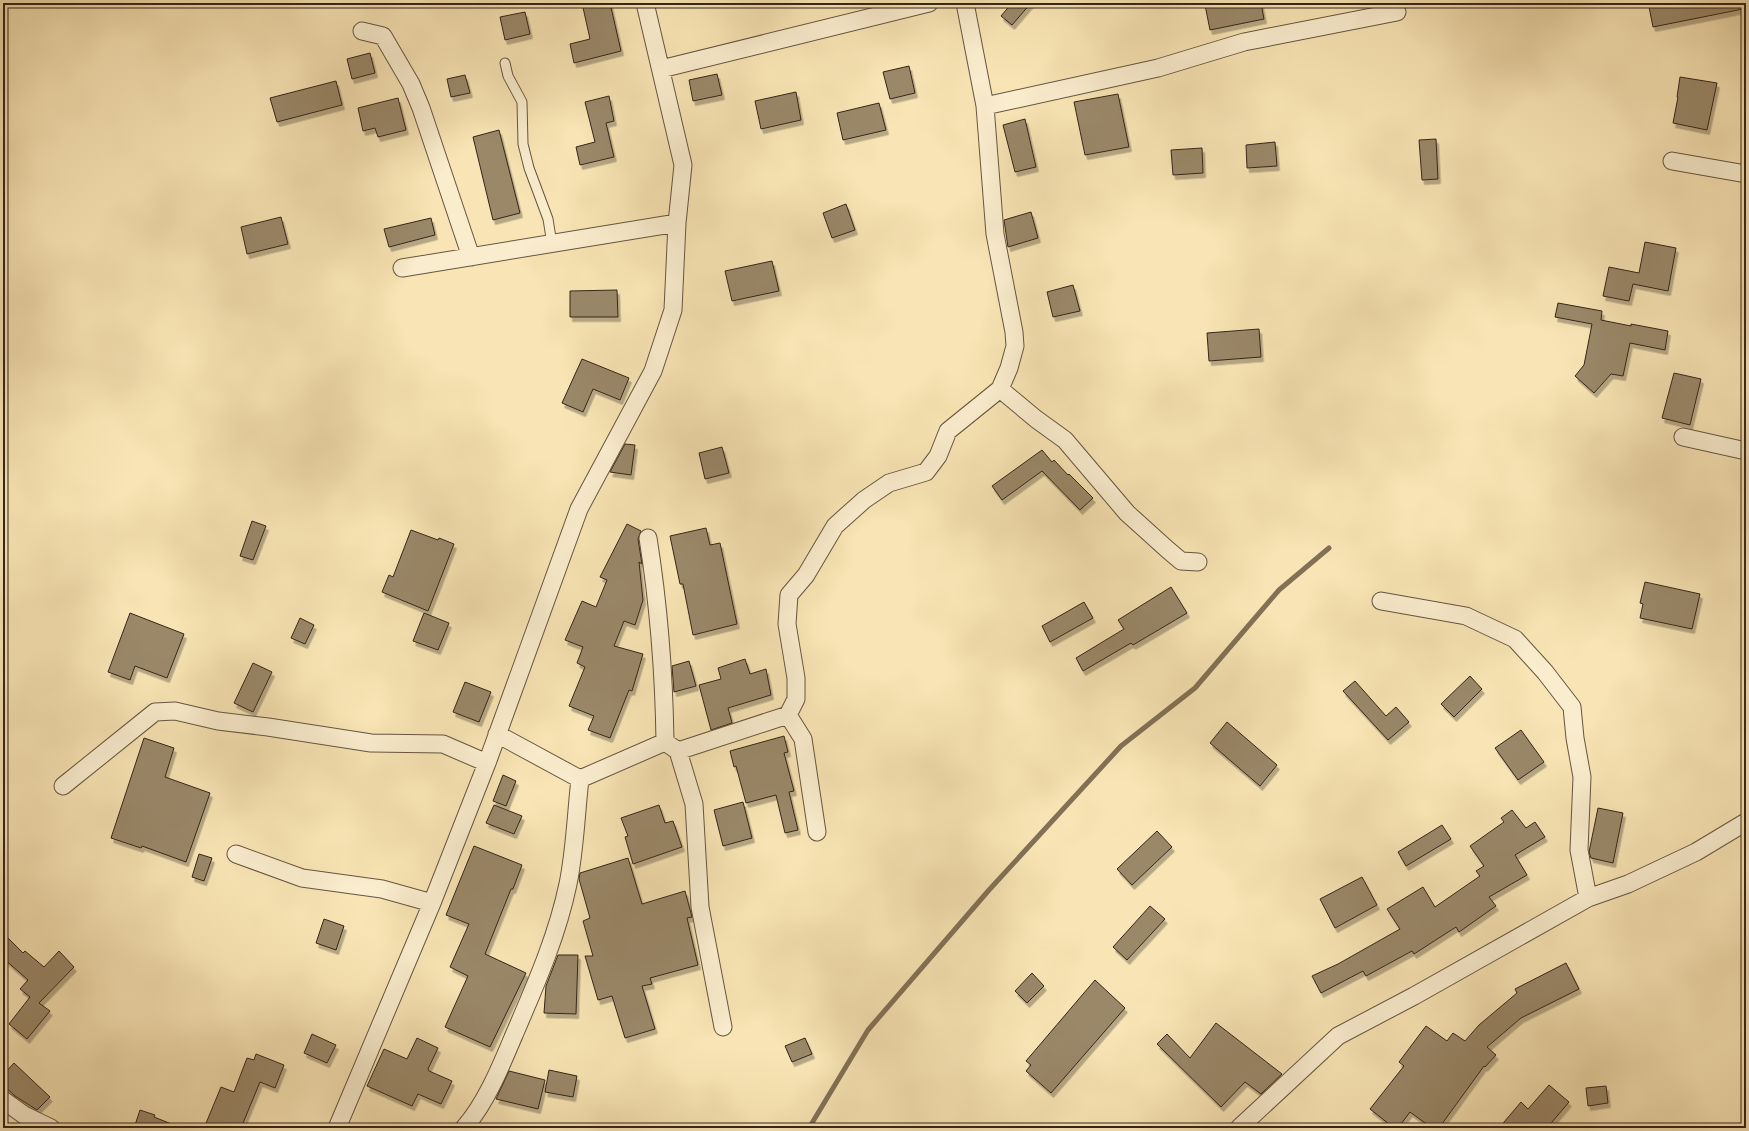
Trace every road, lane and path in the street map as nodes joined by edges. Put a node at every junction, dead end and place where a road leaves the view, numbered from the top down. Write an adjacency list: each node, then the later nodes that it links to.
1 (644, 3): 7 (street)
2 (929, 3): 7 (street)
3 (965, 3): 8 (street)
4 (1397, 12): 8 (street)
5 (362, 31): 13 (street)
6 (505, 63): 12 (lane)
7 (661, 69): 11 (street)
8 (985, 106): 15 (street)
9 (1672, 161): 10 (street)
10 (1746, 174)
11 (677, 223): 12 (street); 22 (street)
12 (552, 244): 13 (street)
13 (471, 257): 14 (street)
14 (402, 268)
15 (1000, 389): 19 (street); 21 (street)
16 (1683, 437): 17 (street)
17 (1746, 451)
18 (648, 538): 23 (street)
19 (1198, 562)
20 (1381, 601): 30 (street)
21 (788, 715): 23 (street); 28 (street)
22 (497, 734): 24 (street); 25 (street)
23 (672, 746): 25 (street); 32 (street)
24 (487, 762): 26 (street); 31 (street)
25 (580, 779): 36 (street)
26 (63, 786)
27 (1746, 822): 30 (street)
28 (817, 832)
29 (236, 854): 31 (street)
30 (1588, 898): 37 (street)
31 (432, 903): 35 (street)
32 (723, 1027)
33 (3, 1100): 34 (street)
34 (51, 1128)
35 (337, 1128)
36 (464, 1128)
37 (1239, 1128)

